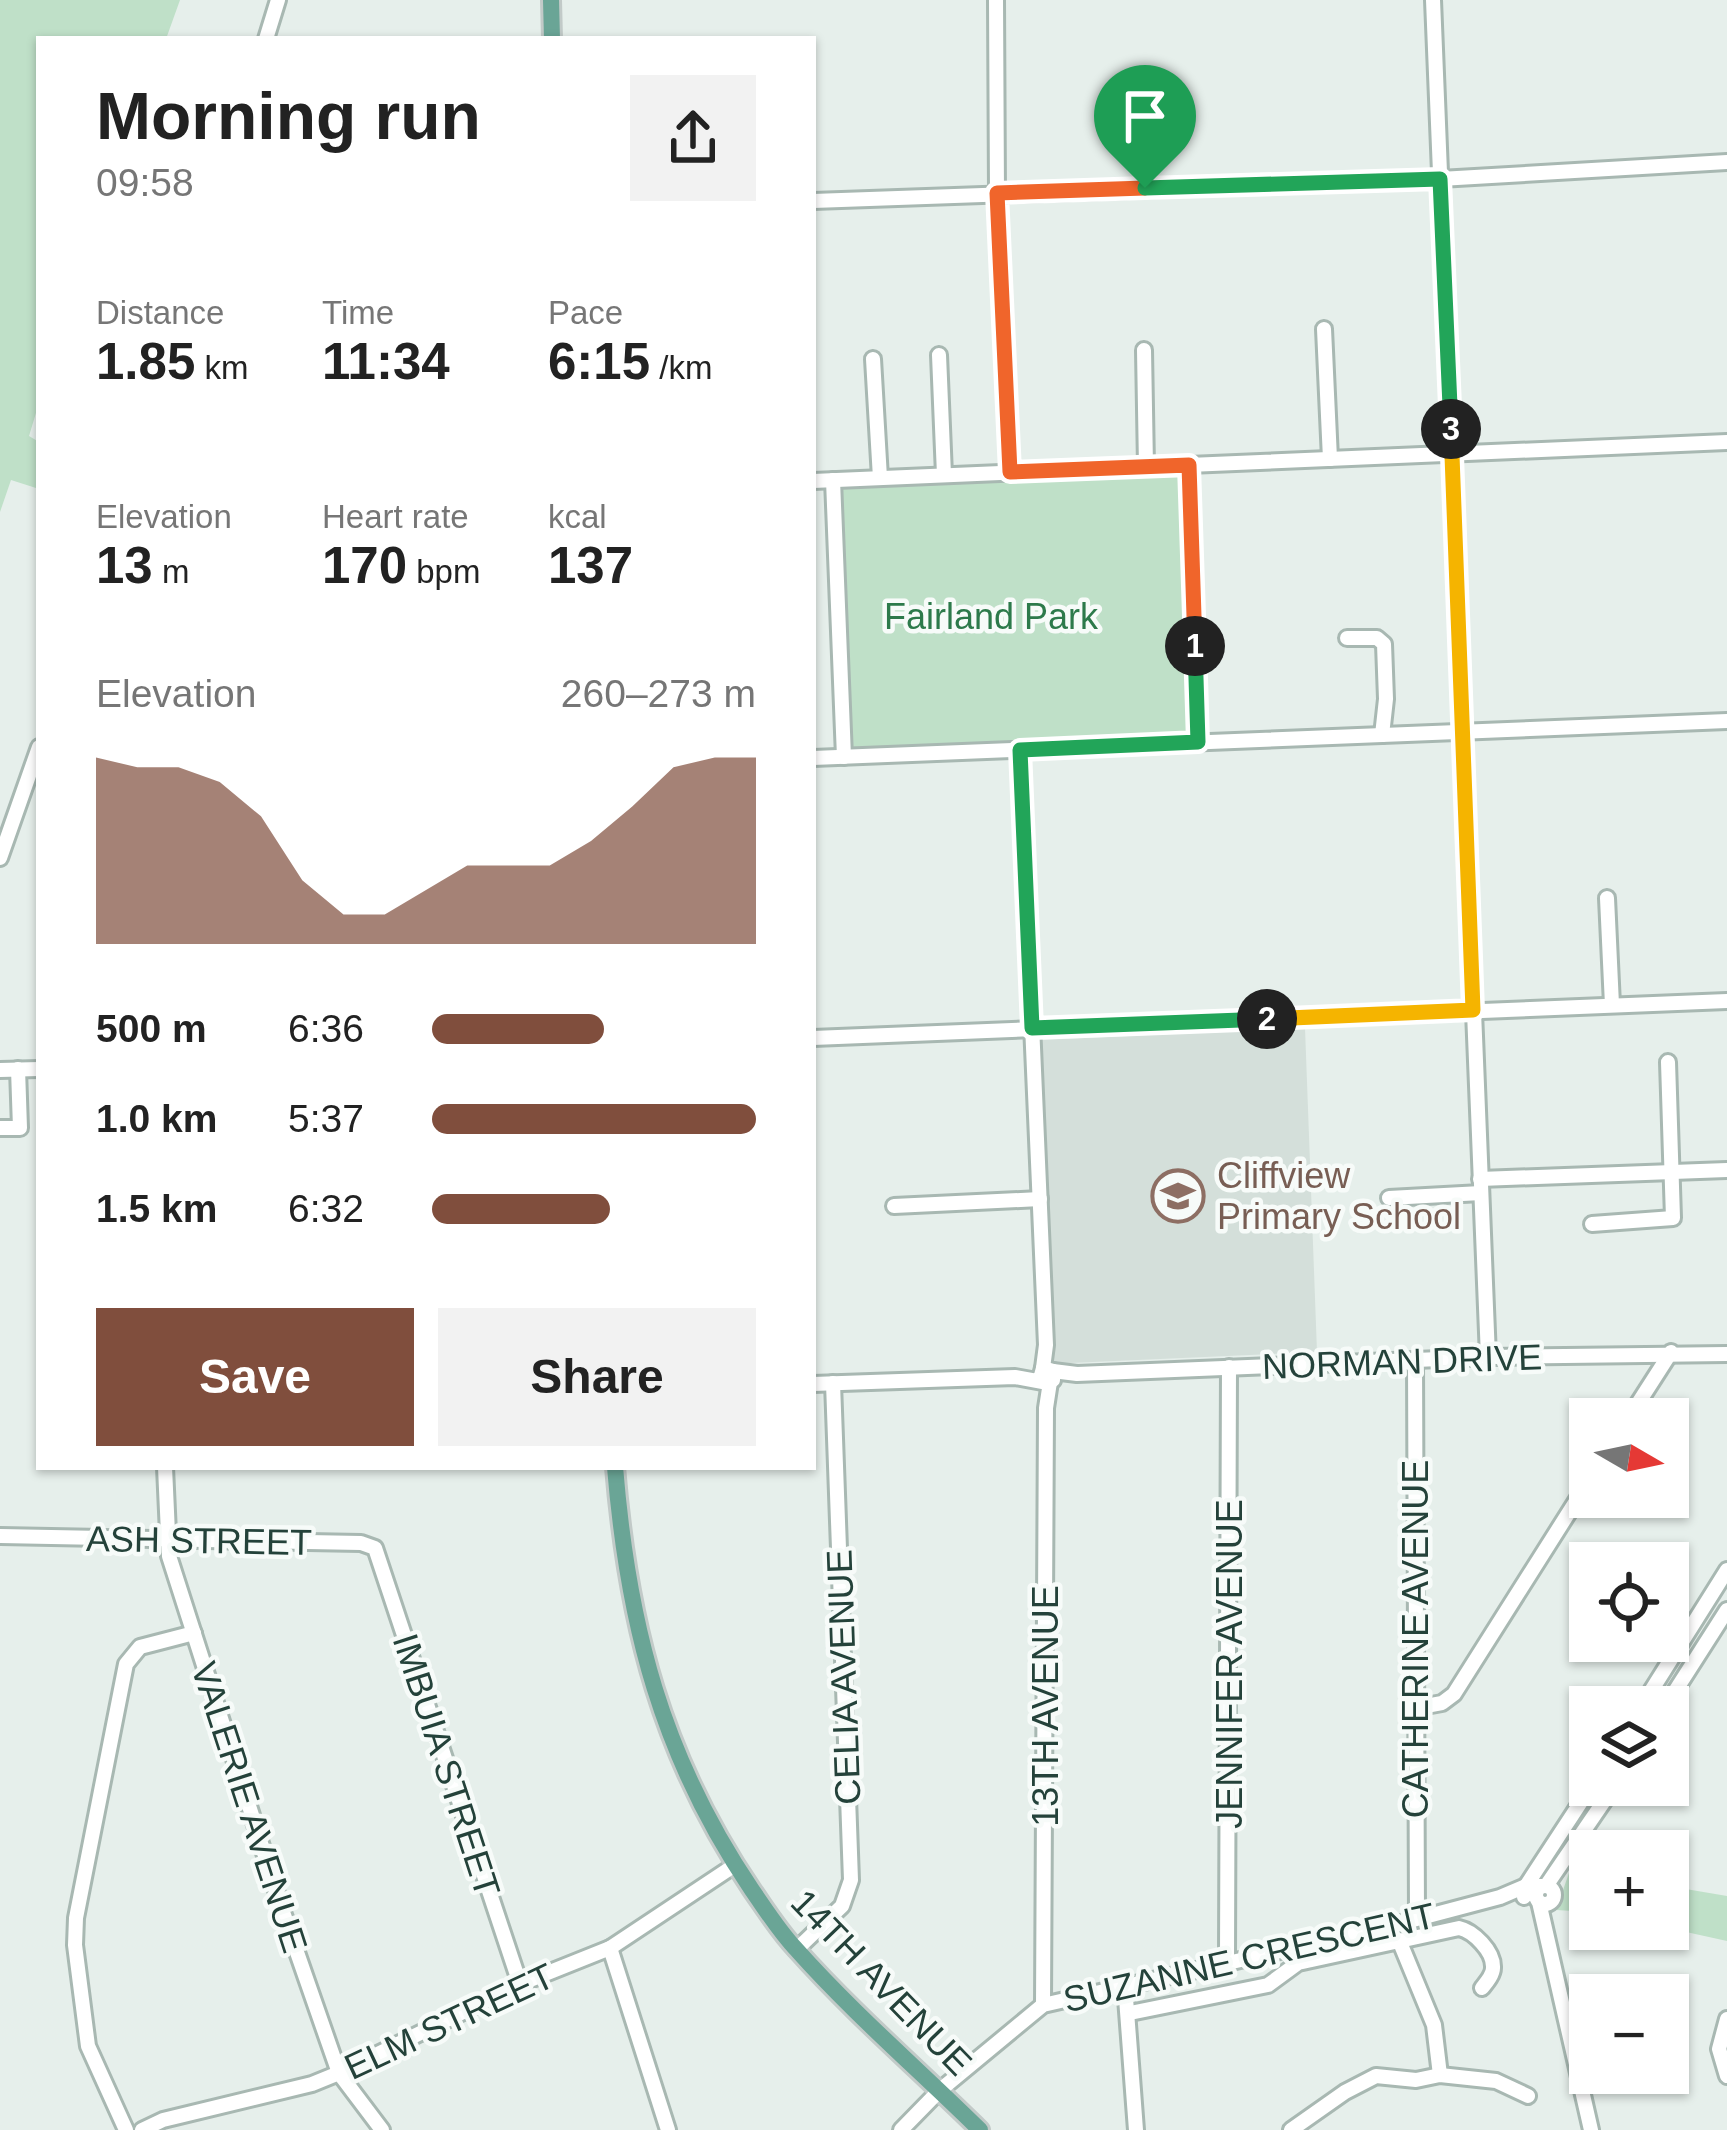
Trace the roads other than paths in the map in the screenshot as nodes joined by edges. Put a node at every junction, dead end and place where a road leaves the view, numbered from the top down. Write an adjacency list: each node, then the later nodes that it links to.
1 (278, 0): 5 (street)
2 (551, 0): 6 (main road)
3 (992, 0): 9 (street)
4 (1433, 0): 8 (street)
5 (267, 36)
6 (552, 36)
7 (1727, 162): 8 (street)
8 (1440, 179): 9 (street); 16 (street)
9 (997, 193): 10 (street); 20 (street)
10 (816, 201)
11 (1324, 329): 17 (street)
12 (1144, 350): 19 (street)
13 (938, 355): 21 (street)
14 (873, 359): 22 (street)
15 (1727, 442): 16 (street)
16 (1453, 454): 17 (street); 27 (street)
17 (1330, 459): 18 (street)
18 (1189, 465): 19 (street); 29 (street)
19 (1146, 466): 20 (street)
20 (1010, 472): 21 (street)
21 (944, 475): 22 (street)
22 (880, 478): 23 (street)
23 (833, 480): 24 (street); 32 (street)
24 (816, 481)
25 (1347, 638): 28 (street)
26 (1727, 721): 27 (street)
27 (1463, 732): 28 (street); 38 (street)
28 (1382, 735): 29 (street)
29 (1198, 742): 30 (street)
30 (1020, 750): 32 (street); 39 (street, 13TH AVENUE)
31 (36, 756): 34 (street)
32 (844, 757): 33 (street)
33 (816, 758)
34 (0, 858)
35 (1607, 898): 37 (street)
36 (1727, 1000): 37 (street)
37 (1612, 1005): 38 (street)
38 (1473, 1010): 39 (street); 50 (street)
39 (1032, 1028): 40 (street); 52 (street, 13TH AVENUE)
40 (816, 1037)
41 (1668, 1062): 49 (street)
42 (17, 1069): 43 (street); 44 (street); 47 (street)
43 (36, 1069)
44 (0, 1070)
45 (36, 1127): 47 (street)
46 (0, 1128): 47 (street)
47 (20, 1128)
48 (1727, 1170): 49 (street)
49 (1671, 1172): 50 (street); 54 (street)
50 (1480, 1186): 51 (street); 57 (street)
51 (1389, 1198)
52 (1040, 1199): 53 (street); 60 (street, 13TH AVENUE)
53 (894, 1206)
54 (1592, 1224)
55 (1671, 1352): 56 (street, NORMAN DRIVE); 57 (street, NORMAN DRIVE); 63 (street)
56 (1727, 1354)
57 (1488, 1357): 58 (street, NORMAN DRIVE)
58 (1415, 1360): 59 (street, NORMAN DRIVE); 75 (street, CATHERINE AVENUE)
59 (1229, 1367): 60 (street, NORMAN DRIVE); 85 (street, JENNIFER AVENUE)
60 (1046, 1375): 61 (street, NORMAN DRIVE); 90 (street, 13TH AVENUE)
61 (833, 1383): 62 (street, NORMAN DRIVE); 84 (street, CELIA AVENUE)
62 (816, 1384)
63 (1641, 1398)
64 (165, 1470): 68 (street, VALERIE AVENUE)
65 (615, 1470): 78 (main road, 14TH AVENUE)
66 (1569, 1512): 75 (street)
67 (0, 1536): 68 (street, ASH STREET)
68 (166, 1540): 69 (street, ASH STREET); 72 (street, VALERIE AVENUE)
69 (373, 1546): 87 (street, IMBUIA STREET)
70 (1727, 1570): 73 (street)
71 (1727, 1610): 74 (street)
72 (194, 1633): 93 (street, VALERIE AVENUE); 98 (street)
73 (1654, 1686)
74 (1678, 1686)
75 (1415, 1708): 80 (street, CATHERINE AVENUE)
76 (1579, 1806): 79 (street)
77 (1602, 1806): 79 (street)
78 (735, 1865): 82 (street, ELM STREET); 84 (main road, 14TH AVENUE)
79 (1538, 1893): 80 (street, SUZANNE CRESCENT); 106 (street)
80 (1417, 1918): 83 (street, SUZANNE CRESCENT)
81 (1400, 1940): 86 (street); 89 (street); 94 (street)
82 (610, 1948): 87 (street, ELM STREET); 101 (street)
83 (1283, 1948): 85 (street, SUZANNE CRESCENT); 86 (street)
84 (796, 1949): 96 (main road, 14TH AVENUE)
85 (1227, 1960): 88 (street, SUZANNE CRESCENT)
86 (1286, 1971): 91 (street)
87 (520, 1984): 93 (street, ELM STREET)
88 (1125, 1985): 90 (street, SUZANNE CRESCENT); 91 (street)
89 (1482, 1988)
90 (1043, 2005): 96 (street, SUZANNE CRESCENT)
91 (1130, 2013): 104 (street)
92 (1727, 2019): 95 (street)
93 (339, 2073): 99 (street, ELM STREET); 100 (street, VALERIE AVENUE)
94 (1440, 2075): 97 (street); 105 (street)
95 (1727, 2076)
96 (939, 2091): 102 (street, SUZANNE CRESCENT); 103 (main road, 14TH AVENUE)
97 (1528, 2096)
98 (126, 2130)
99 (142, 2130)
100 (382, 2130)
101 (668, 2130)
102 (901, 2130)
103 (980, 2130)
104 (1136, 2130)
105 (1291, 2130)
106 (1591, 2130)

